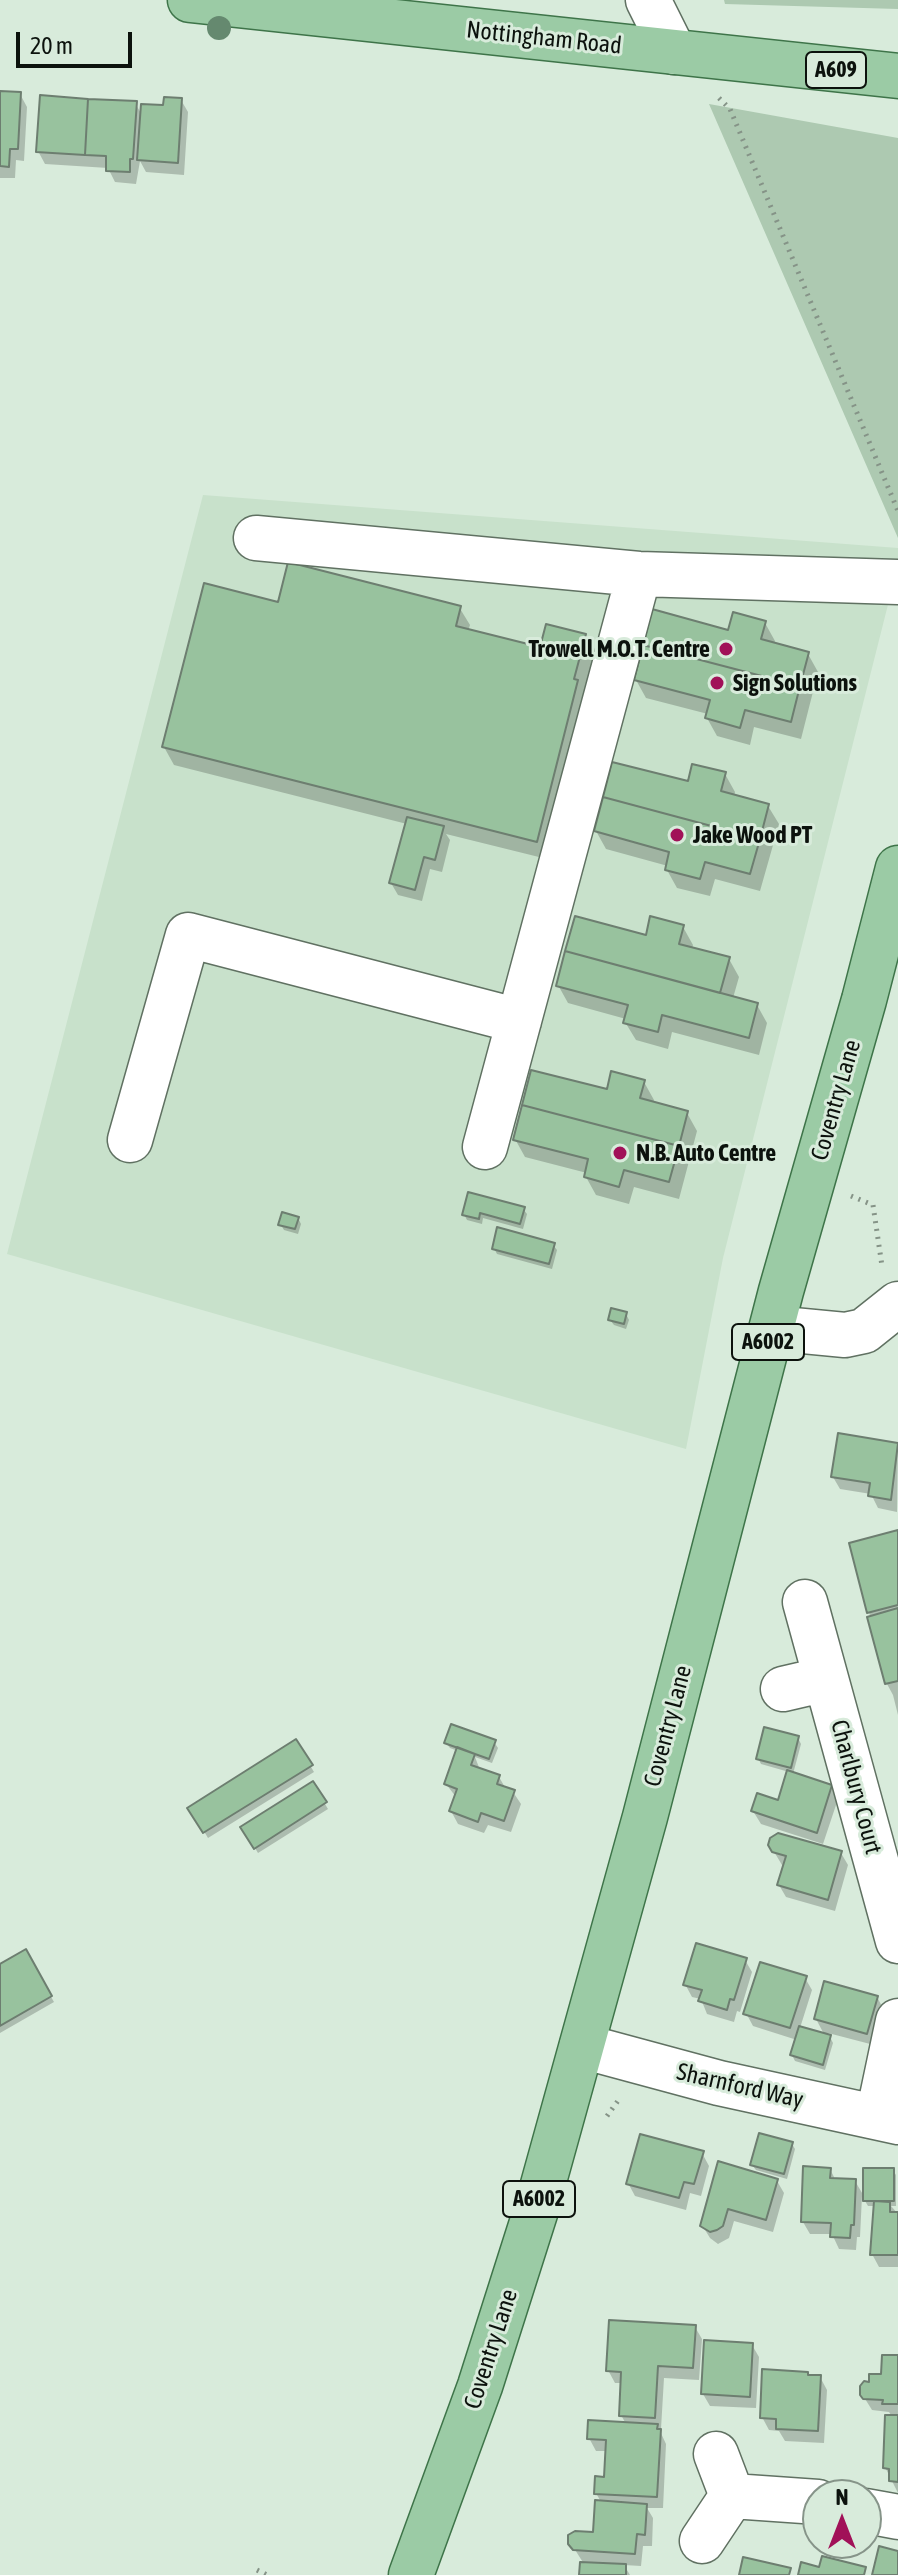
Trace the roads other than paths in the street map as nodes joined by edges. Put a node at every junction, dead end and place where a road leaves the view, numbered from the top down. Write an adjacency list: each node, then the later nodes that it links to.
1 (190, 0): 3 (main road, Nottingham Road / A609)
2 (648, 0): 3 (street)
3 (674, 52): 4 (main road, Nottingham Road / A609)
4 (898, 76)
5 (256, 538): 6 (street)
6 (639, 574): 7 (street); 9 (street)
7 (898, 582)
8 (898, 868): 13 (main road, Coventry Lane / A6002)
9 (519, 1021): 10 (street); 11 (street)
10 (130, 1140)
11 (485, 1147)
12 (893, 1308): 13 (street)
13 (772, 1328): 19 (main road, Coventry Lane / A6002)
14 (805, 1602): 15 (street, Charlbury Court)
15 (826, 1679): 16 (street); 17 (street, Charlbury Court)
16 (783, 1689)
17 (898, 1941)
18 (898, 2021): 20 (street)
19 (582, 2046): 20 (street, Sharnford Way); 25 (main road, Coventry Lane / A6002)
20 (888, 2119)
21 (716, 2454): 22 (street)
22 (732, 2496): 23 (street); 24 (street)
23 (802, 2501)
24 (702, 2541)
25 (411, 2575)

